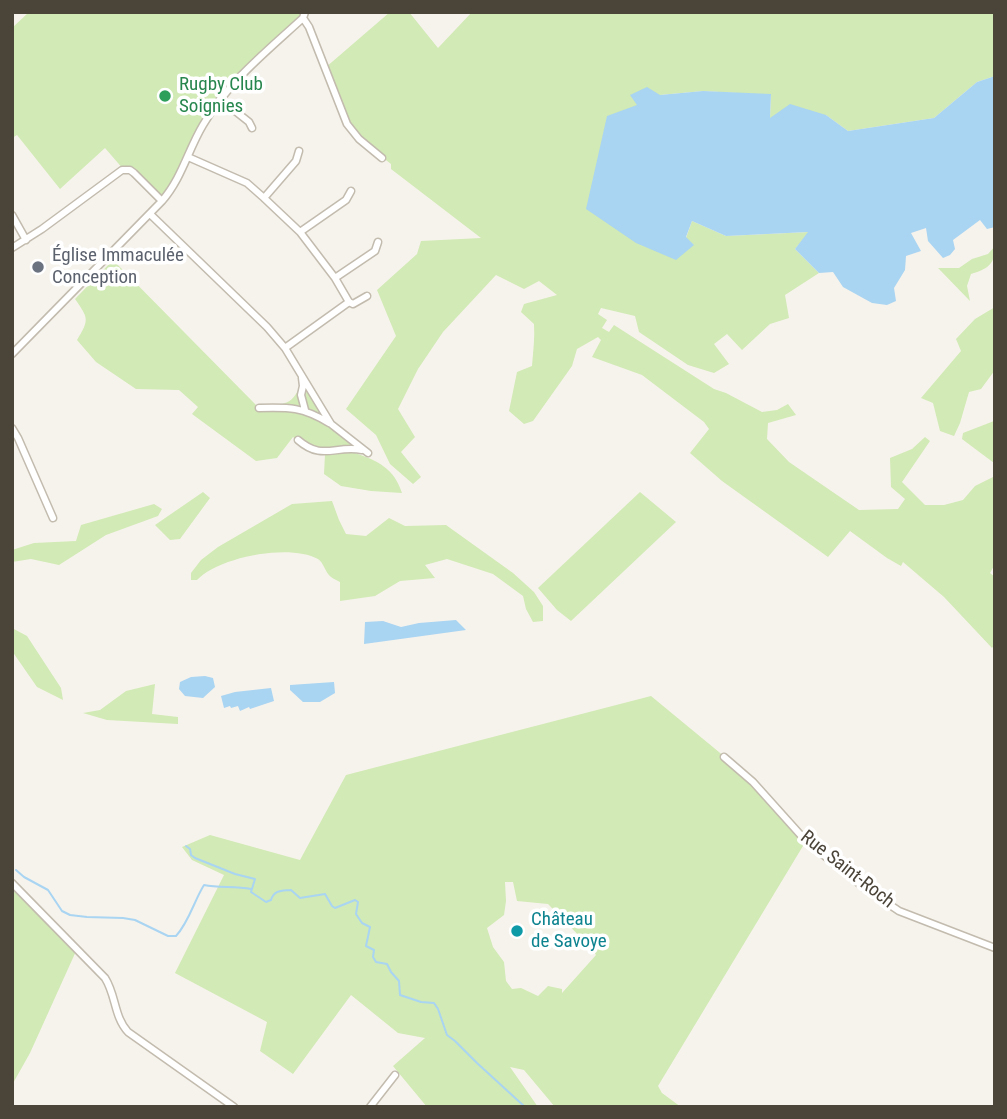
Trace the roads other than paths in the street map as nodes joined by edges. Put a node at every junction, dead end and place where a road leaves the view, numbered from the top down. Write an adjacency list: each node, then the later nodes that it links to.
1 (304, 15): 2 (street); 6 (street)
2 (220, 99): 3 (street); 5 (street)
3 (252, 128)
4 (299, 151): 8 (street)
5 (188, 157): 8 (street); 9 (street)
6 (382, 158)
7 (351, 191): 12 (street)
8 (264, 198): 12 (street)
9 (162, 201): 10 (street); 14 (street)
10 (150, 214): 20 (street); 21 (street)
11 (12, 215): 14 (street)
12 (300, 232): 17 (street)
13 (12, 237): 16 (street)
14 (26, 240): 16 (street)
15 (378, 242): 17 (street)
16 (15, 247)
17 (335, 278): 19 (street)
18 (367, 296): 19 (street)
19 (349, 302): 20 (street)
20 (285, 348): 22 (street)
21 (12, 354)
22 (301, 373): 23 (street); 27 (street)
23 (301, 395): 24 (street); 26 (street)
24 (287, 407): 25 (street); 26 (street)
25 (259, 408)
26 (305, 410): 27 (street)
27 (331, 424): 30 (street)
28 (12, 428): 32 (street)
29 (298, 440): 31 (street)
30 (351, 440): 31 (street); 31 (street)
31 (346, 449)
32 (53, 518)
33 (724, 757): 35 (street, Rue Saint-Roch)
34 (12, 883): 37 (street)
35 (995, 948)
36 (394, 1075): 38 (street)
37 (234, 1107)
38 (370, 1107)

